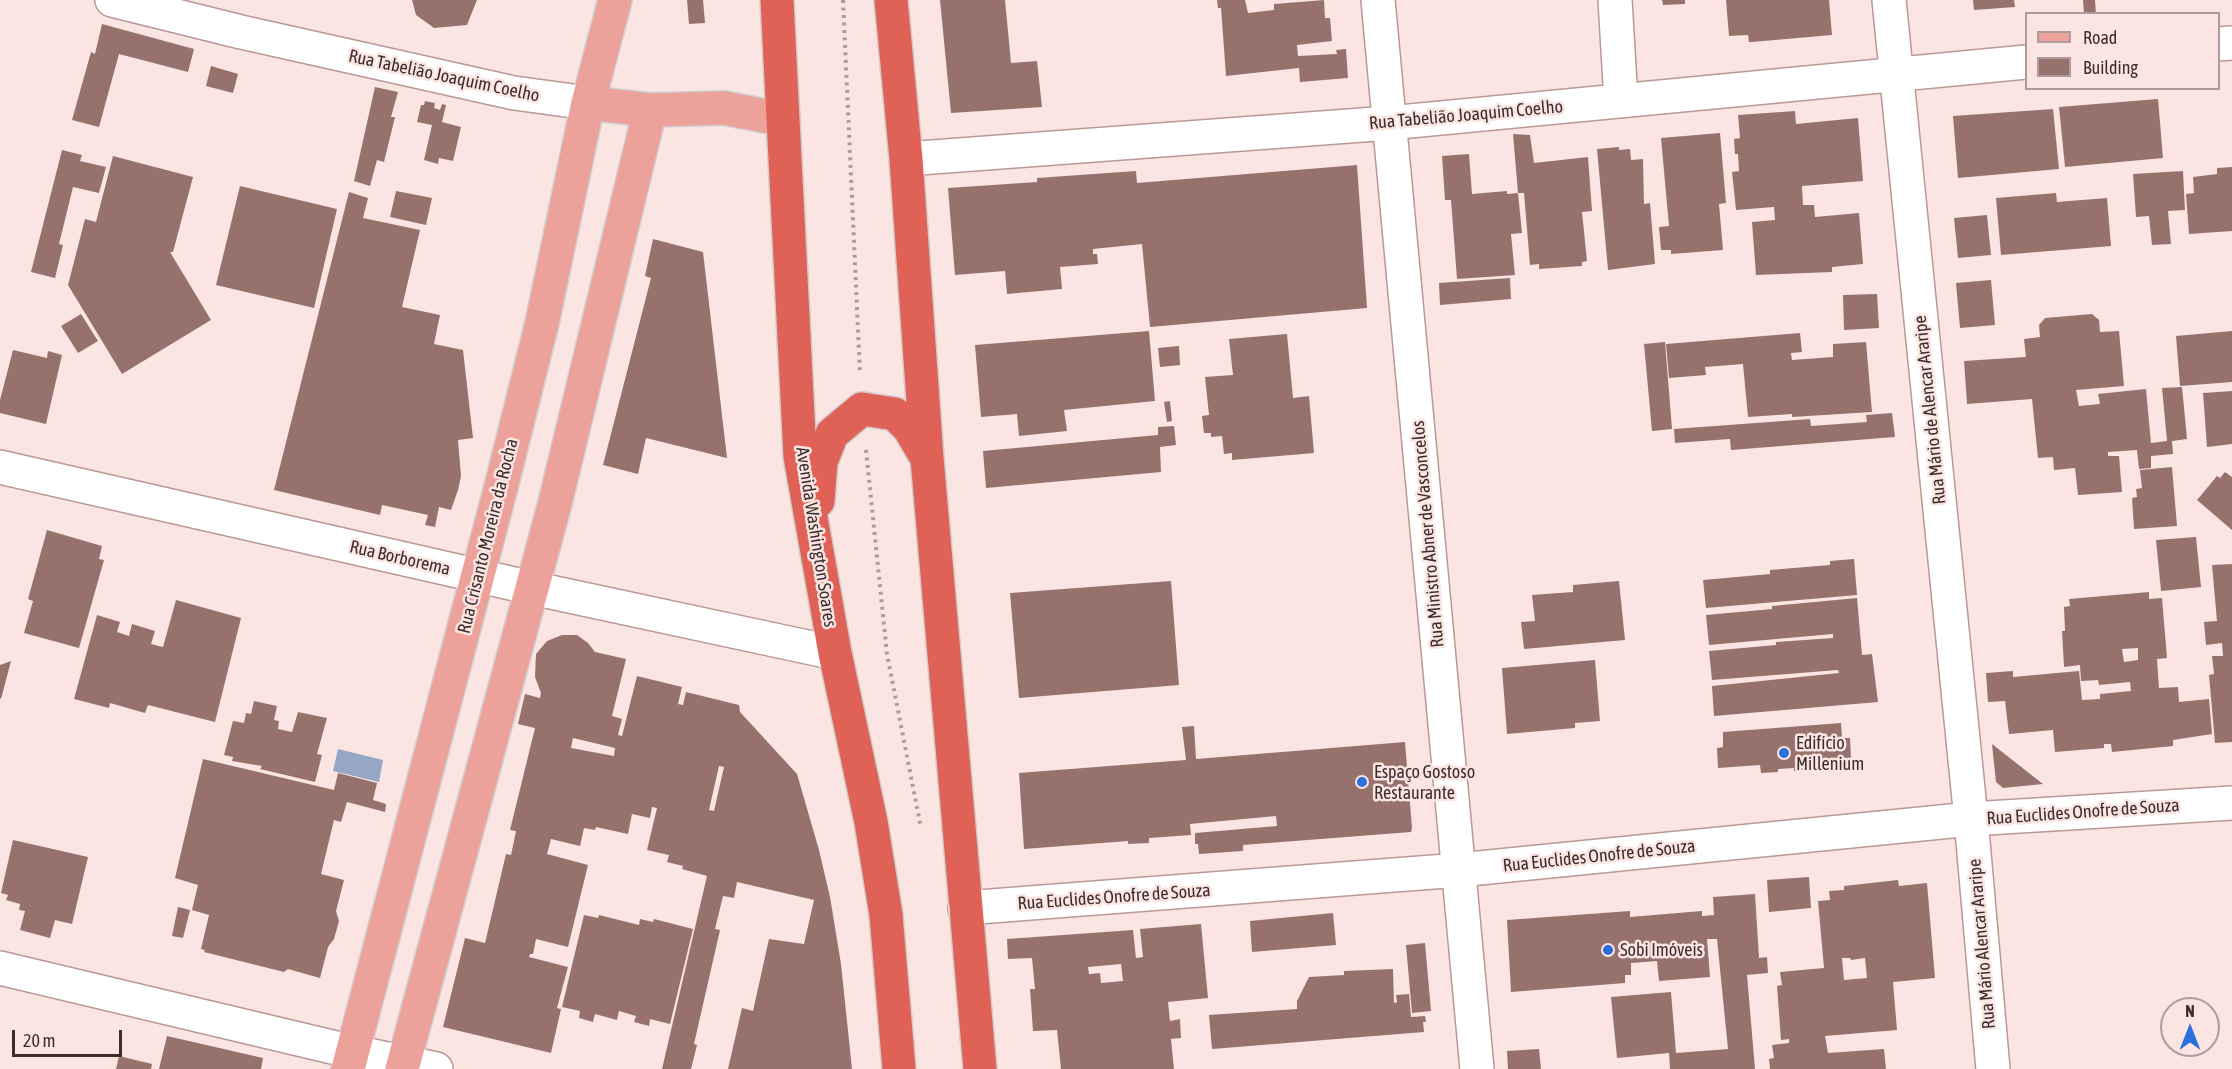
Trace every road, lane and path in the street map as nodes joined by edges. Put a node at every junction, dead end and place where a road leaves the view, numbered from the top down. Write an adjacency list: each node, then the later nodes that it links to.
1 (112, 0): 12 (street, Rua Tabelião Joaquim Coelho)
2 (615, 0): 12 (main road, Rua Crisanto Moreira da Rocha)
3 (777, 0): 14 (highway, Avenida Washington Soares)
4 (843, 0): 17 (path)
5 (891, 0): 16 (highway)
6 (1378, 0): 15 (street, Rua Ministro Abner de Vasconcelos)
7 (1615, 0): 11 (street)
8 (1889, 0): 10 (street, Rua Mário de Alencar Araripe)
9 (2025, 63): 10 (street, Rua Tabelião Joaquim Coelho)
10 (1896, 75): 11 (street, Rua Tabelião Joaquim Coelho); 25 (street, Rua Mário de Alencar Araripe)
11 (1621, 101): 15 (street, Rua Tabelião Joaquim Coelho)
12 (588, 104): 13 (main road, Rua Tabelião Joaquim Coelho); 21 (main road, Rua Crisanto Moreira da Rocha)
13 (650, 110): 14 (main road, Rua Tabelião Joaquim Coelho); 22 (main road)
14 (781, 119): 20 (highway, Avenida Washington Soares)
15 (1389, 123): 16 (street, Rua Tabelião Joaquim Coelho); 27 (street, Rua Ministro Abner de Vasconcelos)
16 (906, 159): 18 (highway)
17 (862, 409): 18 (highway); 20 (highway); 26 (path)
18 (927, 458): 28 (highway)
19 (0, 467): 21 (street, Rua Borborema)
20 (815, 538): 23 (highway, Avenida Washington Soares)
21 (478, 576): 22 (street, Rua Borborema); 30 (main road, Rua Crisanto Moreira da Rocha)
22 (532, 588): 23 (street, Rua Borborema); 31 (main road)
23 (835, 653): 33 (highway, Avenida Washington Soares)
24 (2232, 803): 25 (street, Rua Euclides Onofre de Souza)
25 (1971, 819): 27 (street, Rua Euclides Onofre de Souza); 36 (street, Rua Mário Alencar Araripe)
26 (922, 836)
27 (1460, 870): 28 (street, Rua Euclides Onofre de Souza); 35 (street, Rua Ministro Abner de Vasconcelos)
28 (965, 908): 34 (highway)
29 (0, 968): 30 (street)
30 (351, 1060): 31 (street)
31 (403, 1066): 32 (street)
32 (436, 1069)
33 (899, 1069)
34 (980, 1069)
35 (1477, 1069)
36 (1992, 1069)

